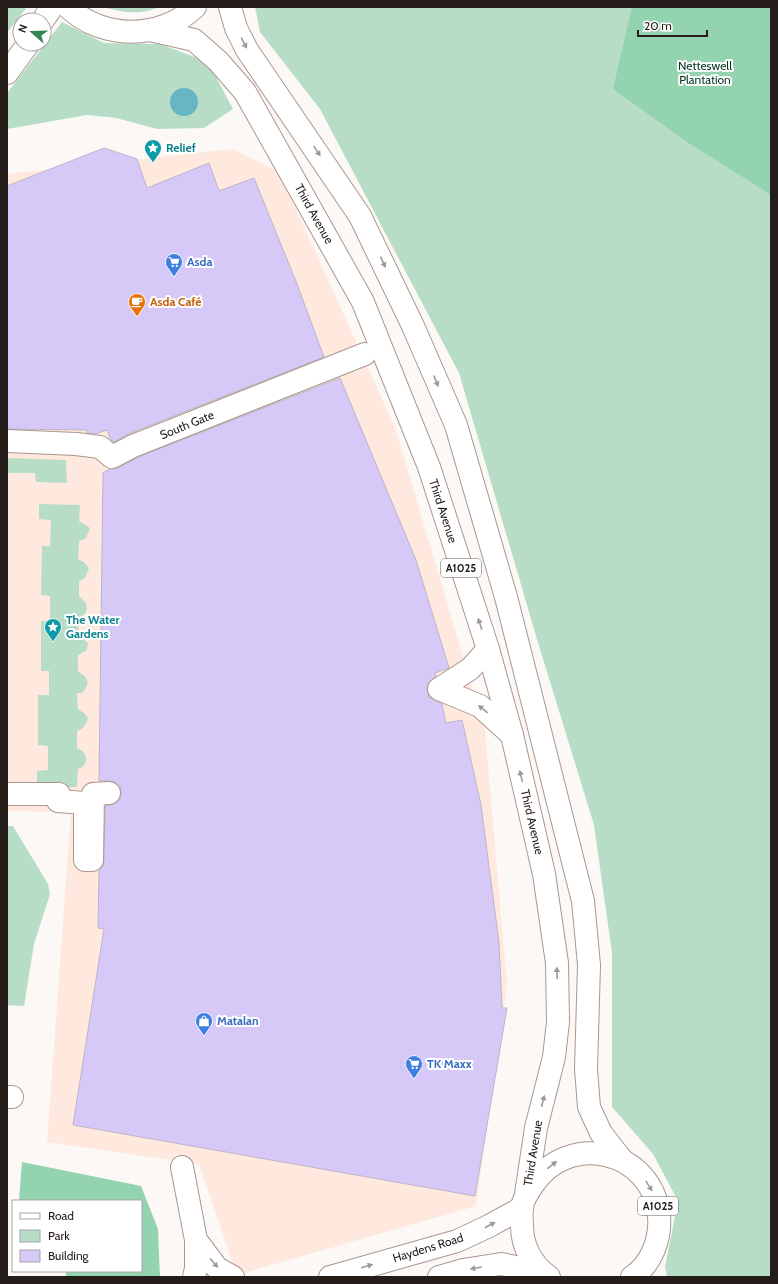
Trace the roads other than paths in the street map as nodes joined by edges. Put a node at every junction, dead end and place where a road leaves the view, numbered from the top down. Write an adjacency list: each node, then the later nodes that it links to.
1 (68, 7): 4 (main road)
2 (195, 7): 4 (main road)
3 (230, 7): 13 (main road, A1025, one-way to 13)
4 (150, 30): 9 (main road, Third Avenue / A1025, one-way to 4)
5 (22, 52): 6 (main road)
6 (7, 73)
7 (365, 354): 8 (main road, South Gate)
8 (7, 441)
9 (488, 649): 10 (main road, Third Avenue / A1025); 10 (main road, one-way to 9)
10 (512, 736): 15 (main road, Third Avenue / A1025, one-way to 10)
11 (109, 793): 12 (main road)
12 (7, 794)
13 (622, 1160): 15 (main road, A1025, one-way to 13); 17 (main road, A1025, one-way to 17)
14 (182, 1167): 16 (main road)
15 (524, 1201): 18 (main road, A1025); 21 (main road, Haydens Road, one-way to 15)
16 (196, 1240): 19 (main road); 20 (main road, one-way to 20)
17 (643, 1272)
18 (545, 1274): 22 (main road, one-way to 22)
19 (194, 1277)
20 (233, 1277)
21 (330, 1277)
22 (439, 1277)

